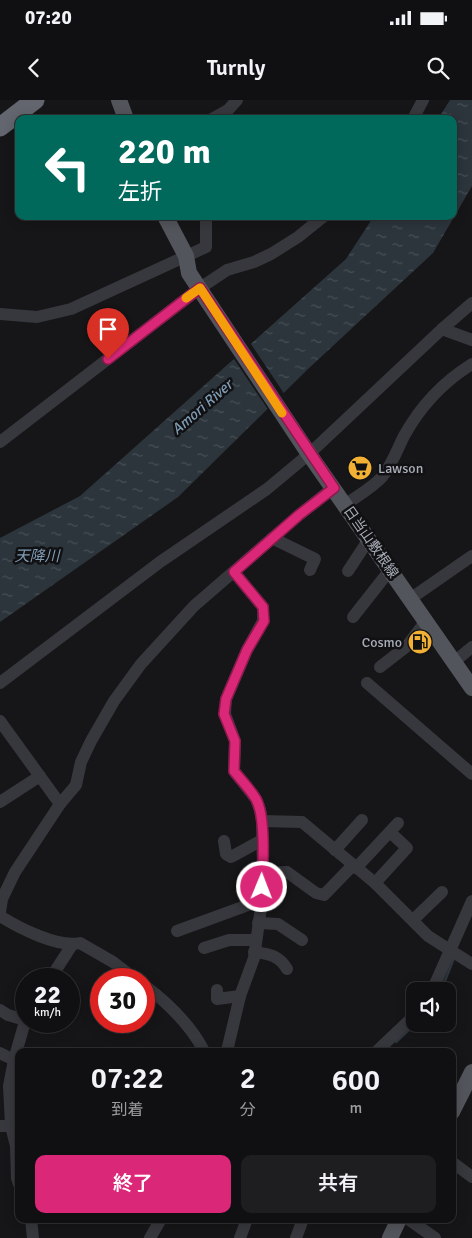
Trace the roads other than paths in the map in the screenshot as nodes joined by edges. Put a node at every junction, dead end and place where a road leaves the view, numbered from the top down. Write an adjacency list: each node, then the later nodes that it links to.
1 (119, 100): 6 (main road)
2 (237, 100): 7 (street)
3 (423, 100): 8 (street)
4 (32, 101): 5 (highway)
5 (16, 115)
6 (125, 115)
7 (219, 115)
8 (415, 115)
9 (167, 220): 12 (main road, 日当山敷根線)
10 (206, 220): 12 (street)
11 (319, 220): 13 (street)
12 (186, 256): 13 (main road, 日当山敷根線); 16 (street)
13 (200, 288): 21 (street); 22 (main road, 日当山敷根線)
14 (472, 299): 17 (street)
15 (472, 303): 17 (street)
16 (0, 314)
17 (460, 314): 18 (street)
18 (442, 329): 19 (street); 22 (street)
19 (472, 340)
20 (472, 364): 24 (street)
21 (0, 442)
22 (307, 450): 23 (main road, 日当山敷根線); 39 (street)
23 (334, 488): 24 (main road, 日当山敷根線); 25 (street)
24 (345, 505): 26 (main road, 日当山敷根線)
25 (272, 538): 28 (street); 31 (street)
26 (369, 539): 29 (main road, 日当山敷根線); 30 (street)
27 (472, 556): 32 (street)
28 (310, 570)
29 (390, 570): 32 (main road, 日当山敷根線); 33 (street)
30 (348, 571)
31 (234, 572): 45 (street); 47 (street)
32 (410, 599): 34 (main road, 日当山敷根線)
33 (353, 618)
34 (425, 622): 36 (main road, 日当山敷根線); 37 (street)
35 (472, 647): 36 (street)
36 (454, 662): 40 (main road, 日当山敷根線)
37 (380, 667)
38 (367, 683): 42 (street)
39 (0, 684)
40 (472, 688)
41 (0, 721): 43 (street)
42 (472, 774)
43 (40, 776): 44 (street); 45 (street)
44 (0, 802)
45 (60, 804): 57 (street)
46 (362, 820): 50 (street)
47 (262, 821): 48 (street); 50 (street)
48 (262, 840): 49 (street); 52 (street)
49 (224, 841)
50 (335, 850): 51 (street)
51 (354, 867): 52 (street); 53 (street); 53 (street)
52 (263, 873): 55 (street)
53 (375, 883): 59 (street)
54 (442, 892): 59 (street)
55 (262, 900): 60 (street); 61 (street)
56 (472, 901): 66 (street)
57 (0, 912)
58 (0, 916): 63 (street)
59 (413, 920): 66 (street)
60 (258, 923): 62 (street); 64 (street)
61 (177, 931)
62 (302, 940)
63 (72, 945): 68 (street); 69 (street)
64 (255, 946): 65 (street); 70 (street); 74 (street)
65 (204, 948)
66 (451, 950): 67 (street); 71 (street)
67 (472, 964)
68 (57, 968)
69 (121, 968)
70 (288, 968)
71 (436, 982)
72 (217, 990): 74 (street)
73 (155, 993): 80 (street)
74 (240, 996): 81 (street)
75 (0, 1010): 76 (street)
76 (15, 1017)
77 (406, 1024): 82 (street)
78 (22, 1033): 79 (street)
79 (18, 1048)
80 (202, 1048)
81 (228, 1048)
82 (380, 1048)
83 (0, 1052): 85 (street)
84 (15, 1057): 85 (street)
85 (14, 1060): 88 (street)
86 (472, 1072): 87 (main road)
87 (457, 1091)
88 (10, 1126): 89 (street)
89 (15, 1143)
90 (456, 1165): 91 (street)
91 (472, 1177)
92 (31, 1223): 98 (street)
93 (159, 1223): 99 (street)
94 (246, 1223): 100 (street)
95 (301, 1223): 101 (street)
96 (397, 1223): 102 (main road)
97 (414, 1223): 103 (street)
98 (34, 1238)
99 (150, 1238)
100 (240, 1238)
101 (296, 1238)
102 (390, 1238)
103 (435, 1238)

